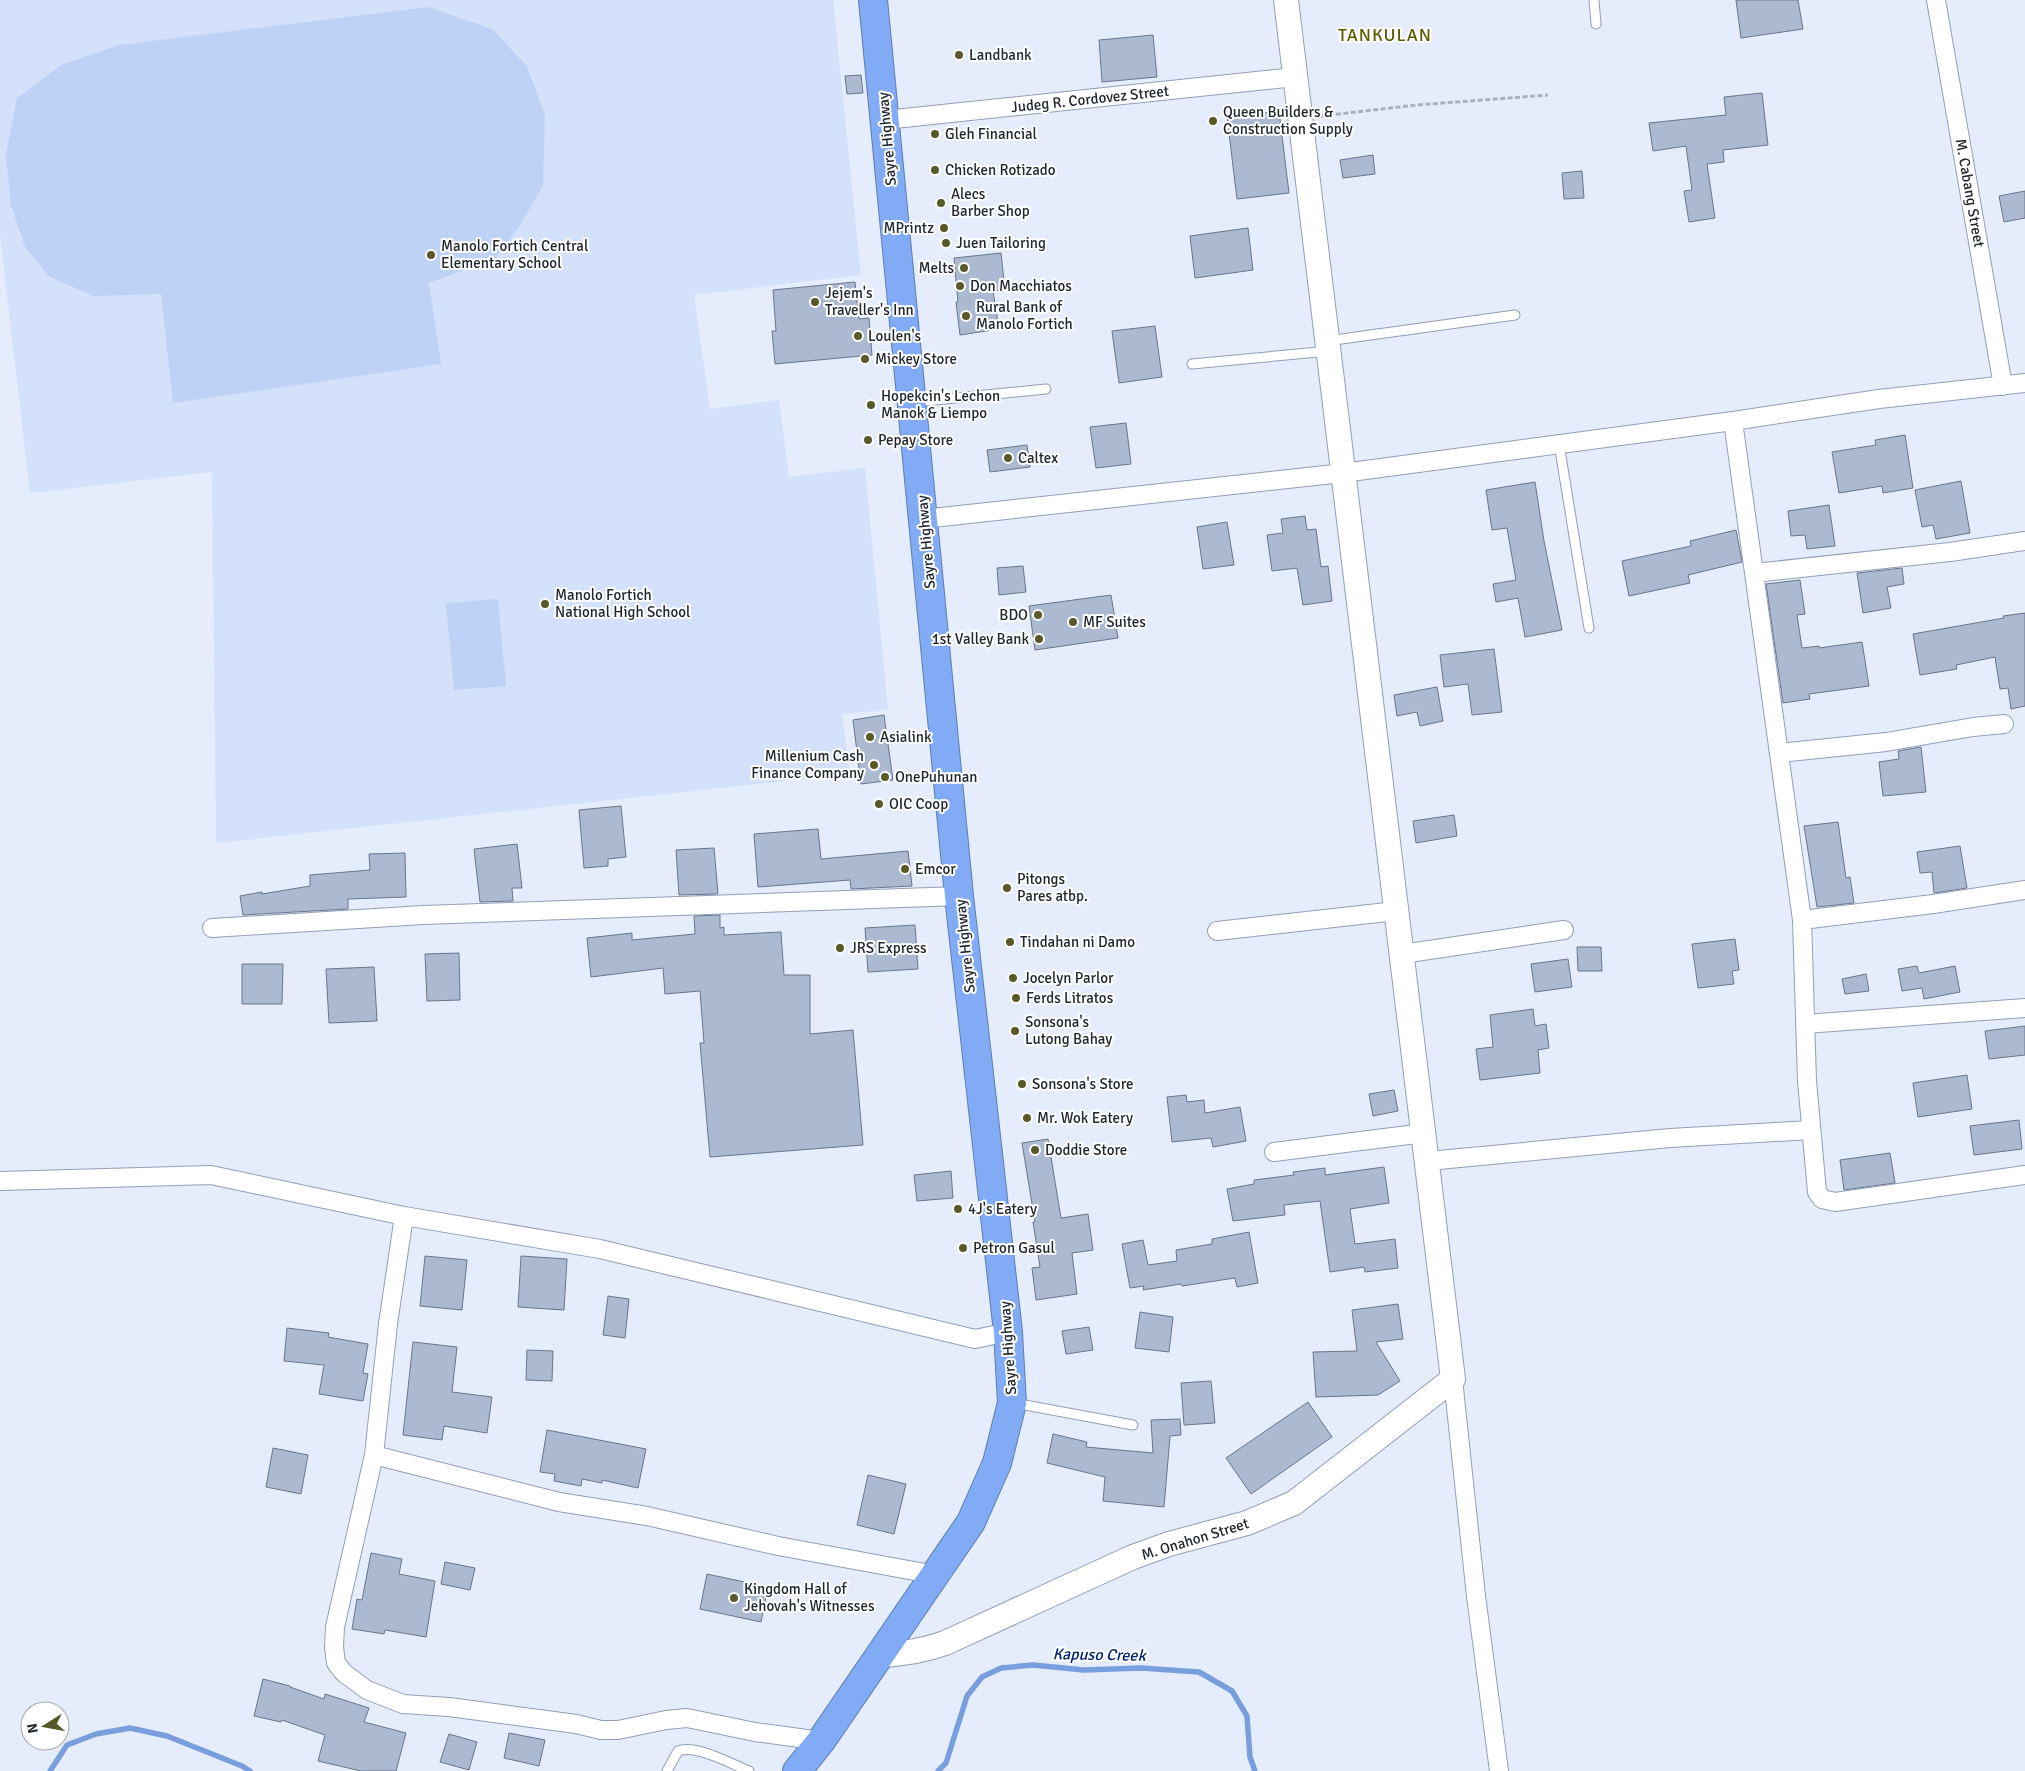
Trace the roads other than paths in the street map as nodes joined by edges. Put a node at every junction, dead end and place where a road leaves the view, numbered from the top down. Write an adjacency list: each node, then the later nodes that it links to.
1 (873, 0): 7 (highway, Sayre Highway)
2 (1286, 0): 6 (street)
3 (1594, 0): 5 (lane)
4 (1936, 0): 12 (street, M. Cabang Street)
5 (1596, 24)
6 (1296, 77): 7 (street, Judeg R. Cordovez Street); 9 (street)
7 (885, 120): 14 (highway, Sayre Highway)
8 (1515, 315): 9 (lane)
9 (1328, 346): 10 (lane); 17 (street)
10 (1192, 364)
11 (2025, 383): 12 (street)
12 (2003, 386): 15 (street)
13 (1046, 389): 14 (lane)
14 (912, 403): 18 (highway, Sayre Highway)
15 (1733, 421): 16 (street); 20 (street)
16 (1559, 444): 17 (street); 21 (lane)
17 (1343, 473): 18 (street); 26 (street)
18 (923, 519): 25 (highway, Sayre Highway)
19 (2025, 541): 20 (street)
20 (1754, 573): 23 (street)
21 (1589, 628)
22 (2004, 724): 23 (street)
23 (1779, 753): 27 (street)
24 (2025, 890): 27 (street)
25 (959, 896): 28 (street); 41 (highway, Sayre Highway)
26 (1396, 911): 30 (street); 31 (street)
27 (1802, 920): 33 (street)
28 (212, 928)
29 (1564, 930): 31 (street)
30 (1217, 931)
31 (1402, 954): 35 (street)
32 (2025, 1008): 33 (street)
33 (1805, 1024): 34 (street)
34 (1811, 1130): 37 (street); 38 (street)
35 (1424, 1133): 36 (street); 37 (street)
36 (1274, 1152)
37 (1428, 1161): 42 (street)
38 (2025, 1175)
39 (0, 1181): 40 (street)
40 (404, 1216): 41 (street); 45 (street)
41 (1008, 1332): 43 (highway, Sayre Highway)
42 (1453, 1379): 47 (street, M. Onahon Street); 52 (street)
43 (1012, 1403): 44 (lane); 46 (highway, Sayre Highway)
44 (1133, 1424)
45 (374, 1455): 46 (street); 48 (street)
46 (936, 1575): 47 (highway, Sayre Highway)
47 (880, 1655): 48 (highway, Sayre Highway)
48 (821, 1740): 51 (highway, Sayre Highway)
49 (667, 1771): 50 (lane)
50 (749, 1771)
51 (797, 1771)
52 (1499, 1771)

